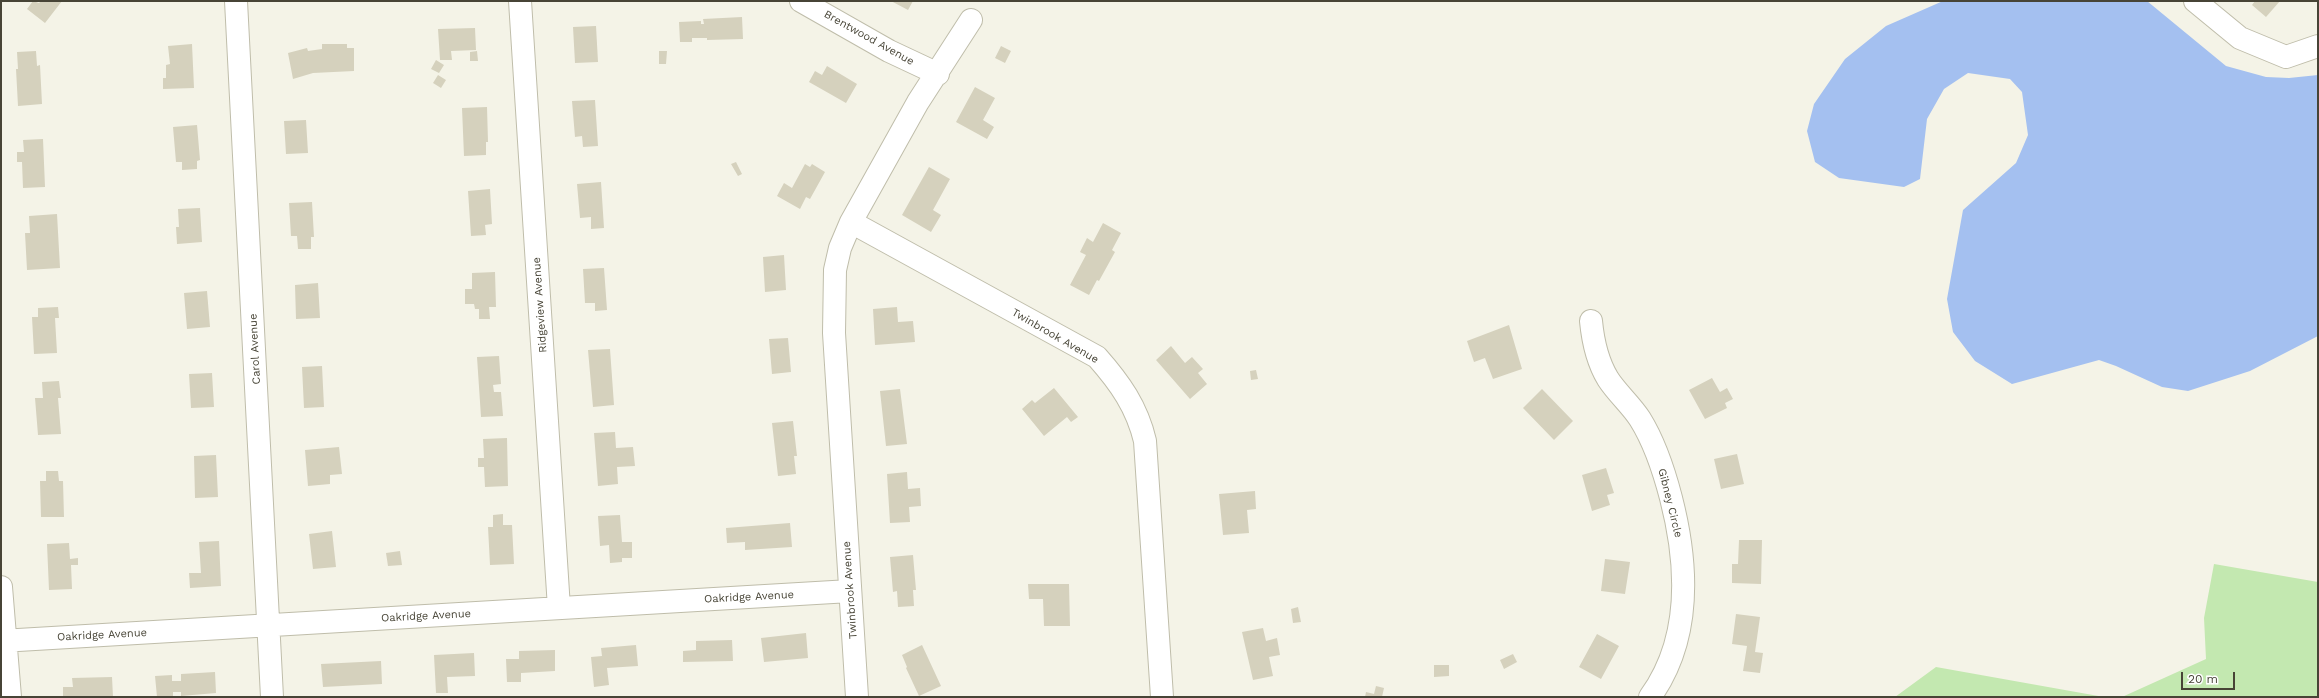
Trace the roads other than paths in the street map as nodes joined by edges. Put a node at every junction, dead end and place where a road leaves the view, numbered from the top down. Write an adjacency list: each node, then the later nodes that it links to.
1 (236, 1): 13 (street, Carol Avenue)
2 (520, 1): 12 (street, Ridgeview Avenue)
3 (801, 1): 7 (street, Brentwood Avenue)
4 (2195, 1): 6 (street)
5 (971, 20): 7 (street, Twinbrook Avenue)
6 (2318, 46)
7 (938, 74): 8 (street, Twinbrook Avenue)
8 (851, 222): 11 (street, Twinbrook Avenue); 18 (street, Twinbrook Avenue)
9 (1591, 321): 19 (street, Gibney Circle)
10 (1, 588): 14 (street)
11 (850, 591): 12 (street, Oakridge Avenue); 17 (street, Twinbrook Avenue)
12 (560, 608): 13 (street, Oakridge Avenue)
13 (270, 626): 14 (street, Oakridge Avenue); 16 (street, Carol Avenue)
14 (2, 641): 15 (street)
15 (10, 697)
16 (272, 697)
17 (857, 697)
18 (1162, 697)
19 (1650, 697)

